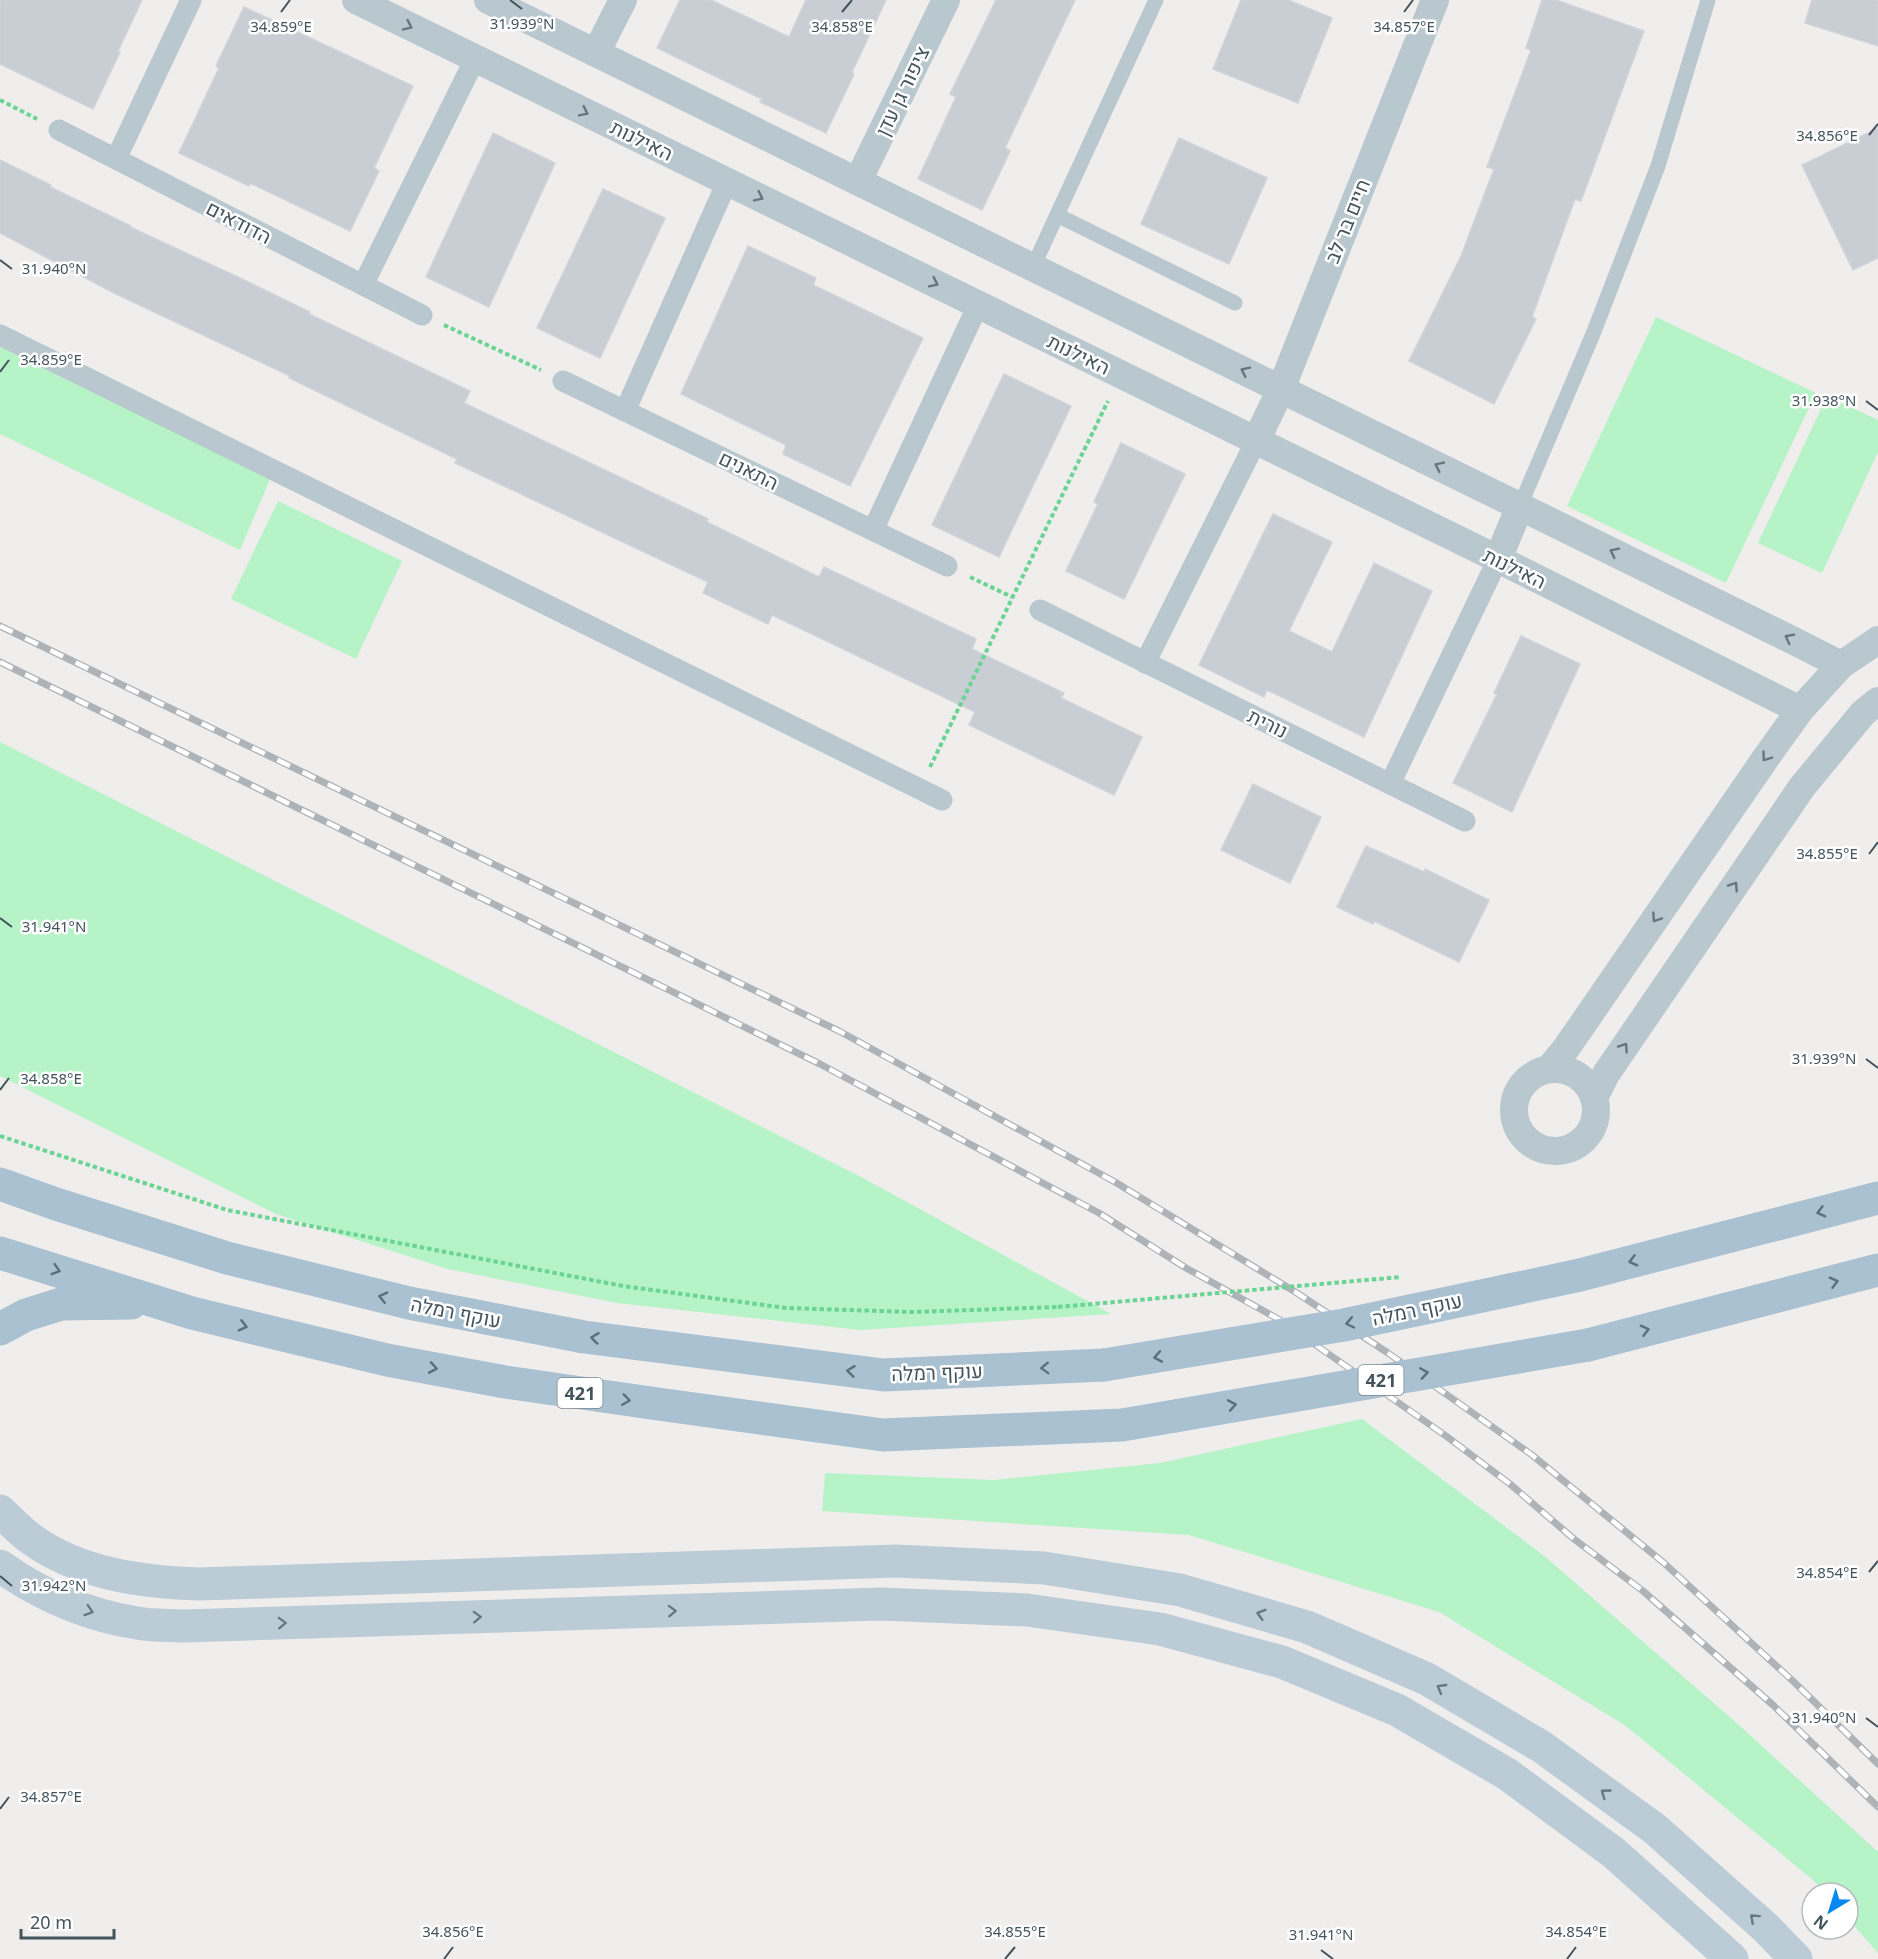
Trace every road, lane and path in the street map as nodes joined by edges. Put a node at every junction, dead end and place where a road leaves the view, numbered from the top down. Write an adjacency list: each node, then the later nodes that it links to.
1 (191, 0): 13 (street)
2 (356, 0): 10 (street, האילנות, one-way to 10)
3 (488, 0): 9 (street)
4 (623, 0): 9 (street)
5 (946, 0): 15 (street, ציפור גן עדן)
6 (1156, 0): 16 (lane)
7 (1435, 0): 25 (street, חיים בר לב)
8 (1708, 0): 28 (lane)
9 (596, 53): 15 (street)
10 (475, 59): 14 (street, האילנות, one-way to 14); 18 (street)
11 (0, 100): 12 (path)
12 (59, 130): 13 (street, הדודאים)
13 (116, 159): 18 (street, הדודאים)
14 (728, 182): 20 (street, האילנות, one-way to 20); 26 (street)
15 (858, 182): 17 (street)
16 (1057, 215): 17 (lane); 19 (lane)
17 (1033, 267): 25 (street, one-way to 17)
18 (363, 285): 21 (street, הדודאים)
19 (1235, 303)
20 (978, 305): 23 (street, האילנות); 29 (street)
21 (422, 315): 24 (path)
22 (0, 335): 40 (street)
23 (1120, 375): 27 (street, האילנות); 32 (path)
24 (563, 381): 26 (street, התאנים)
25 (1281, 389): 27 (street, חיים בר לב); 28 (street, one-way to 25)
26 (625, 411): 29 (street, התאנים)
27 (1256, 441): 30 (street, האילנות); 35 (street)
28 (1520, 506): 30 (street); 36 (street, one-way to 28)
29 (873, 530): 31 (street, התאנים)
30 (1498, 559): 38 (street, האילנות); 39 (street)
31 (947, 566): 32 (path)
32 (1011, 597): 33 (path); 40 (path)
33 (1040, 610): 35 (street, נורית)
34 (1878, 640): 36 (street)
35 (1145, 663): 39 (street, נורית)
36 (1841, 665): 38 (street)
37 (1878, 701): 44 (street, one-way to 37)
38 (1800, 710): 43 (street, one-way to 43)
39 (1390, 784): 42 (street, נורית)
40 (920, 789): 41 (street)
41 (942, 800)
42 (1465, 821)
43 (1550, 1069): 44 (street); 44 (street)
44 (1594, 1098)
45 (0, 1136): 50 (path, bridge)
46 (0, 1184): 47 (main road, עוקף רמלה, one-way to 46, bridge)
47 (1878, 1198)
48 (0, 1253): 51 (main road, 421, one-way to 51)
49 (1878, 1270): 51 (main road, 421, one-way to 49, bridge)
50 (1412, 1276)
51 (163, 1303): 52 (main road)
52 (0, 1329)
53 (0, 1511): 56 (main road, one-way to 53)
54 (0, 1566): 55 (main road, one-way to 55)
55 (1732, 1959)
56 (1796, 1959)

